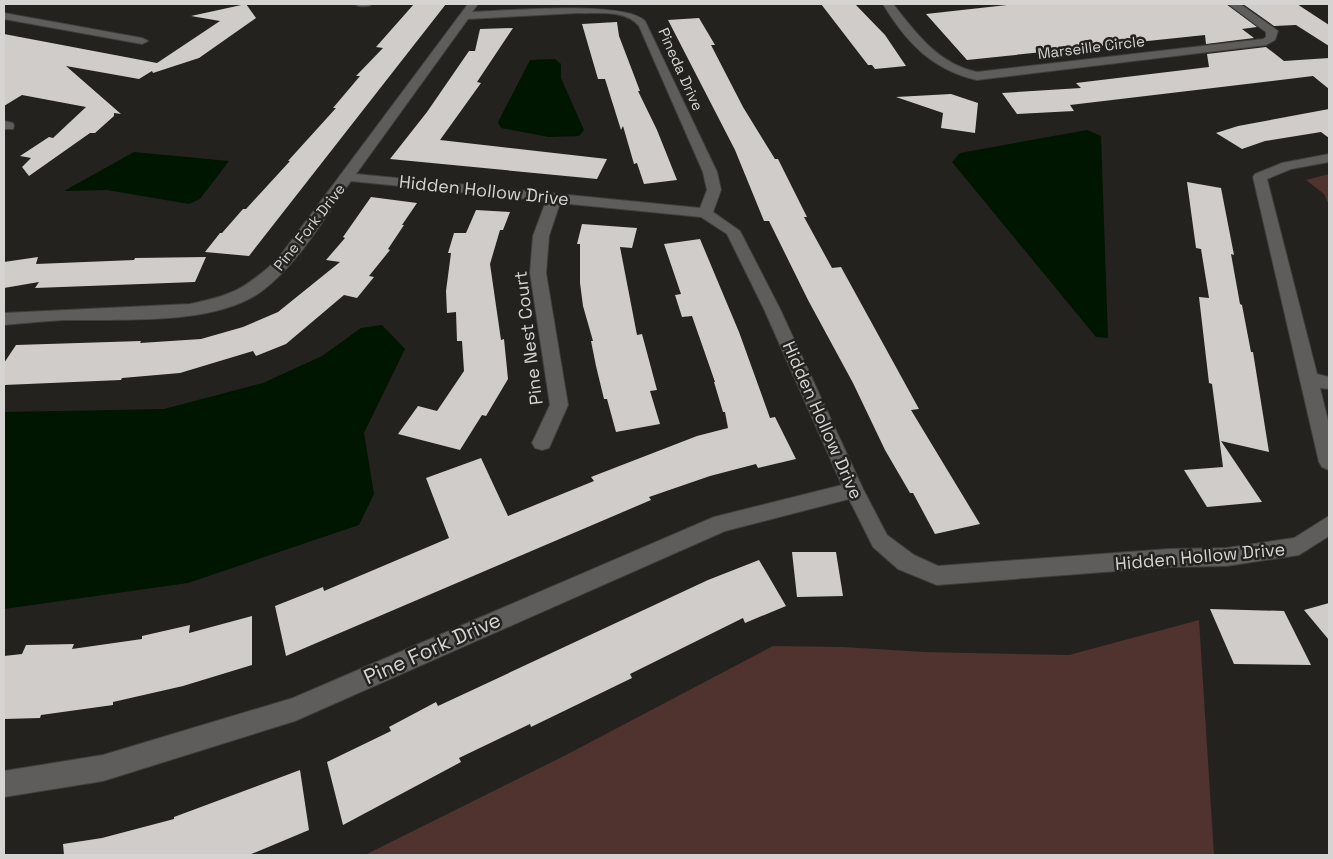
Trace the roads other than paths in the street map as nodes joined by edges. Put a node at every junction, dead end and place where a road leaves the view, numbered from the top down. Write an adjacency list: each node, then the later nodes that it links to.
1 (357, 4): 2 (lane)
2 (370, 4)
3 (473, 4): 7 (street, Pine Fork Drive)
4 (888, 4): 5 (street, Marseille Circle)
5 (1233, 4)
6 (4, 16): 8 (street)
7 (464, 16): 10 (street, Pine Fork Drive); 12 (street, Pineda Drive)
8 (142, 41)
9 (1329, 158): 14 (street)
10 (348, 177): 11 (street, Hidden Hollow Drive); 13 (street, Pine Fork Drive)
11 (555, 197): 12 (street, Hidden Hollow Drive); 16 (street, Pine Nest Court)
12 (705, 213): 18 (street, Hidden Hollow Drive)
13 (4, 319)
14 (1308, 379): 15 (street); 17 (street)
15 (1329, 383)
16 (542, 443)
17 (1329, 462)
18 (854, 490): 19 (street, Hidden Hollow Drive); 20 (street, Pine Fork Drive)
19 (1329, 525)
20 (4, 784)

